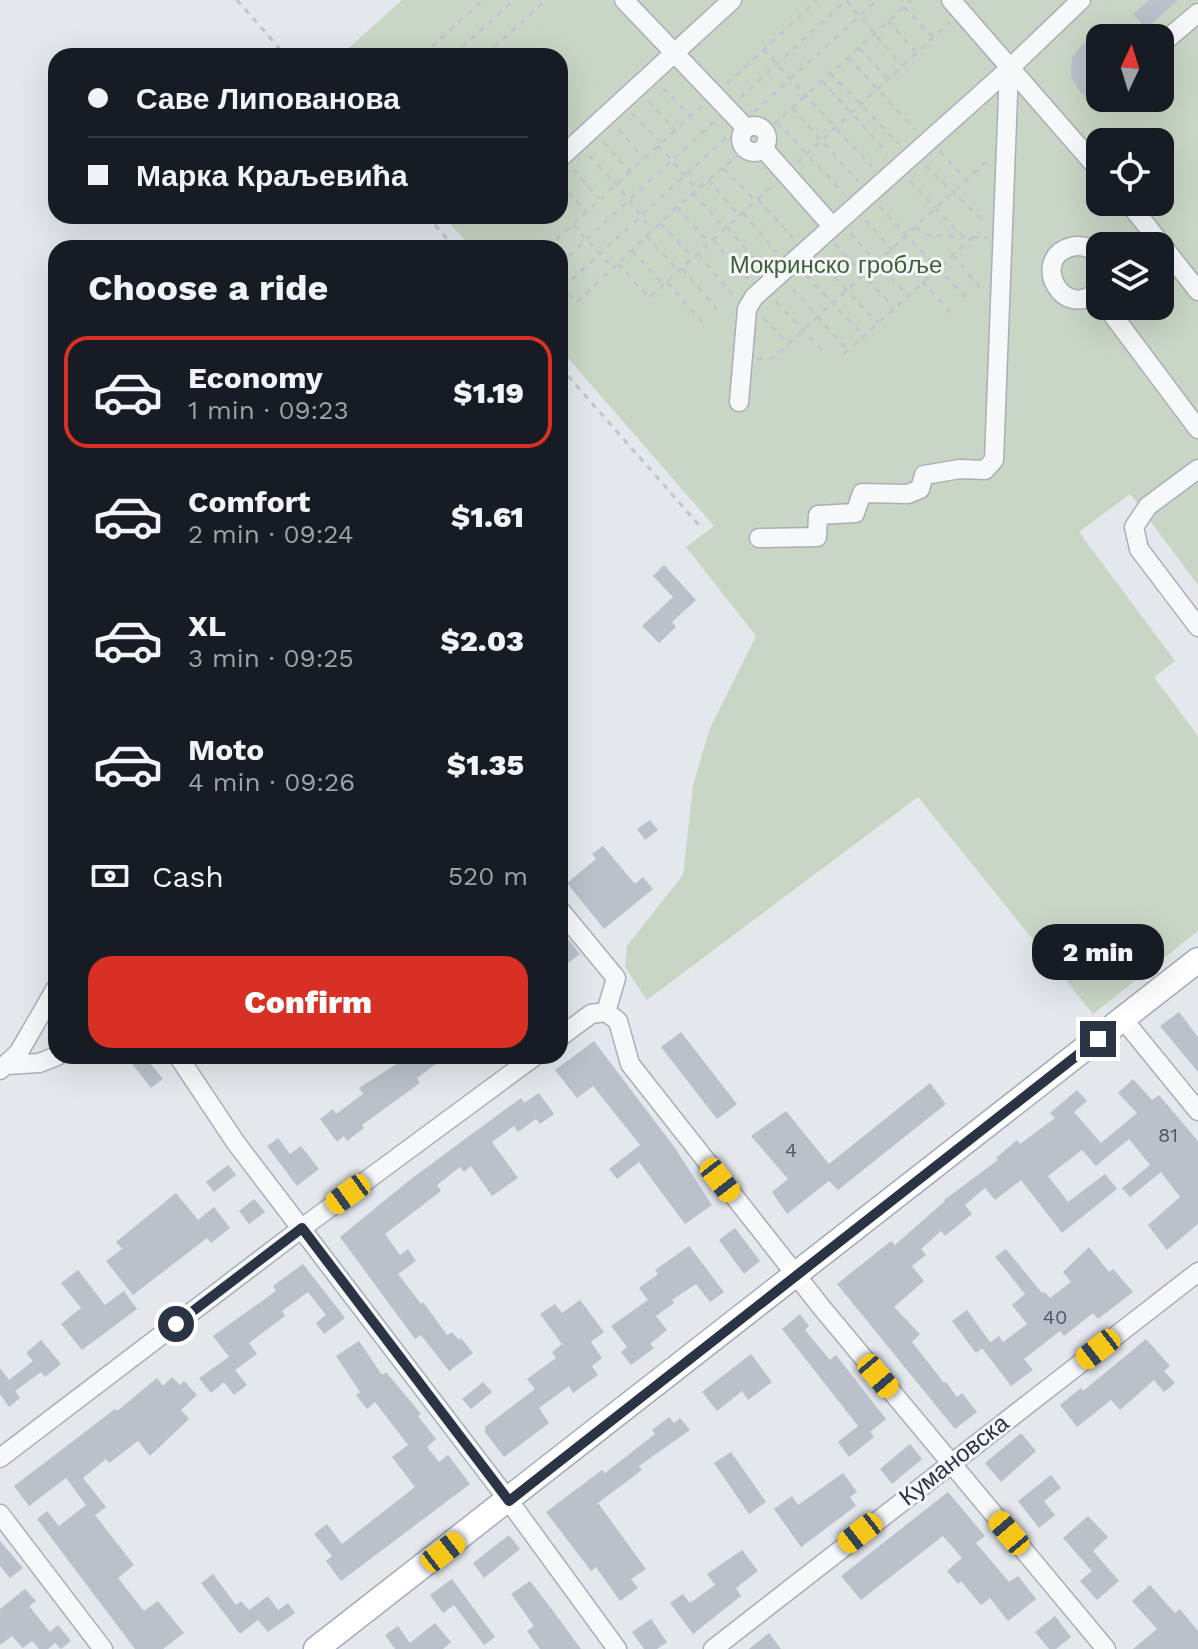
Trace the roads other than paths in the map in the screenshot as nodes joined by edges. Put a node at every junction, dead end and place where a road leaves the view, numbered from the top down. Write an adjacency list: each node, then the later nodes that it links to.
1 (624, 0): 7 (street)
2 (732, 0): 7 (street)
3 (1081, 0): 8 (street)
4 (956, 6): 8 (street)
5 (1198, 13): 6 (street)
6 (1174, 33)
7 (673, 54): 10 (street); 12 (street)
8 (1009, 69): 9 (street); 12 (street); 20 (street)
9 (1086, 155)
10 (568, 163)
11 (1139, 216): 14 (street)
12 (838, 233): 17 (street)
13 (1086, 247): 15 (street)
14 (1198, 291)
15 (1086, 299)
16 (1117, 320): 18 (street)
17 (739, 402)
18 (1198, 429)
19 (1198, 469): 21 (street)
20 (759, 538)
21 (1198, 627)
22 (568, 920): 25 (street)
23 (1198, 960): 26 (main road)
24 (48, 1002): 31 (street)
25 (606, 1012): 27 (street); 35 (street)
26 (1123, 1019): 32 (street); 35 (main road)
27 (568, 1031)
28 (48, 1060): 31 (street)
29 (183, 1064): 33 (street)
30 (524, 1064): 33 (street)
31 (3, 1068)
32 (1198, 1111)
33 (302, 1228): 36 (street); 38 (street)
34 (1198, 1272): 37 (street, Кумановска)
35 (796, 1276): 37 (street); 38 (main road)
36 (0, 1458)
37 (950, 1463): 43 (street, Кумановска); 44 (street)
38 (509, 1501): 41 (main road); 42 (street)
39 (0, 1514): 40 (street)
40 (103, 1649)
41 (316, 1649)
42 (617, 1649)
43 (713, 1649)
44 (1106, 1649)

